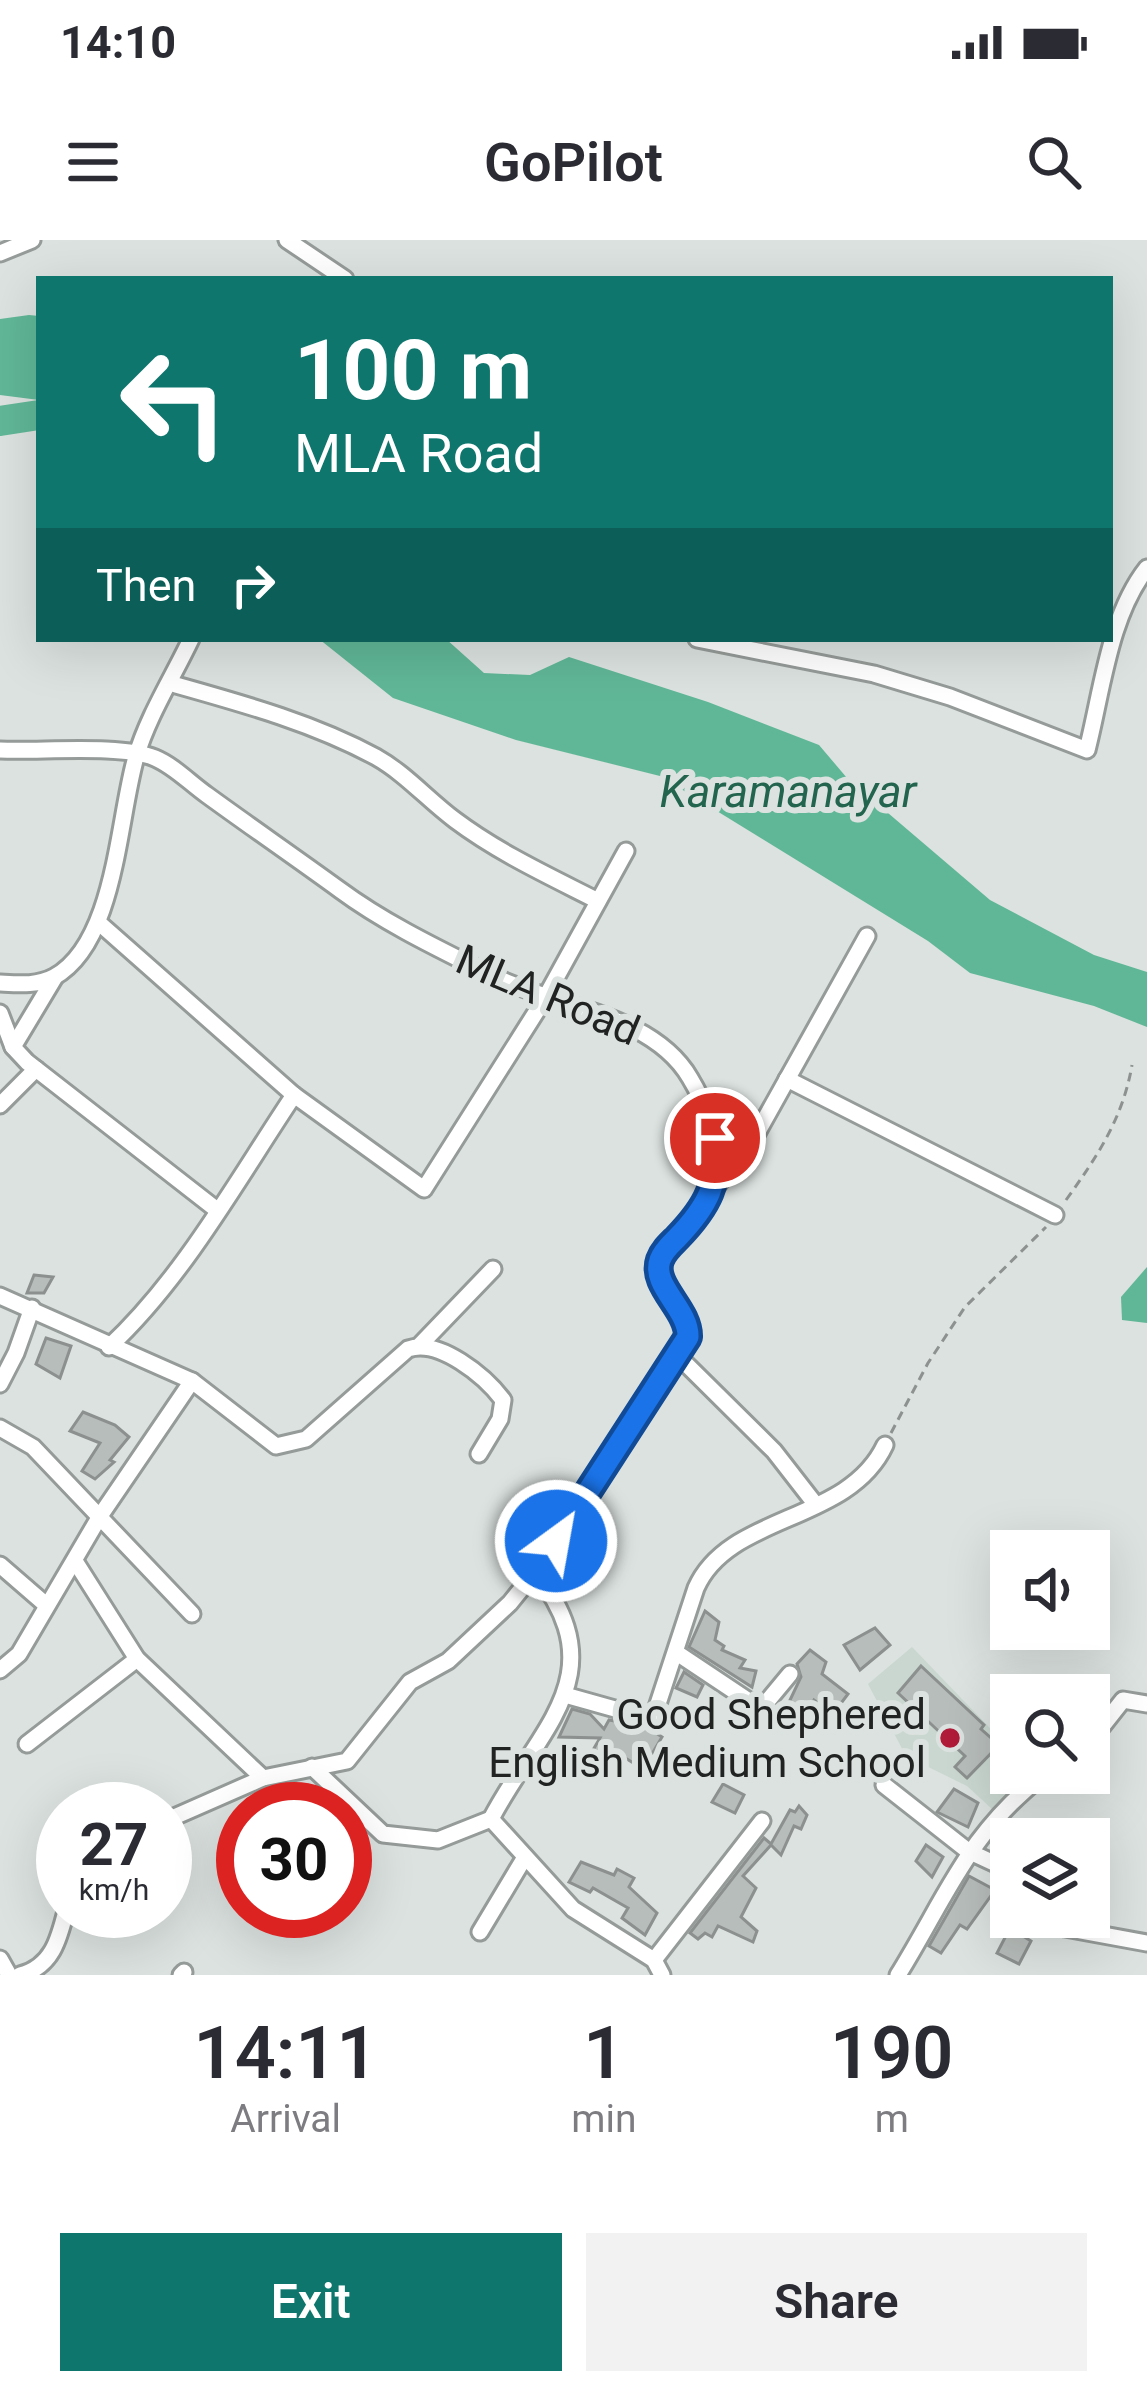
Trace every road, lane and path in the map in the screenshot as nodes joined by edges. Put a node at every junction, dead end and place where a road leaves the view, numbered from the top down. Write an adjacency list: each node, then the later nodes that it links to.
1 (32, 240): 3 (street)
2 (287, 240): 4 (street)
3 (0, 253)
4 (341, 276)
5 (1147, 568): 7 (street)
6 (189, 642): 8 (street)
7 (712, 642)
8 (169, 683): 10 (street); 12 (street)
9 (0, 750): 10 (street, MLA Road)
10 (136, 754): 13 (street); 17 (street, MLA Road)
11 (626, 851): 12 (street)
12 (598, 901): 17 (street)
13 (98, 922): 15 (street); 23 (street)
14 (867, 936): 22 (street)
15 (55, 977): 16 (street); 19 (street)
16 (0, 983)
17 (545, 998): 23 (street); 25 (street, MLA Road)
18 (0, 1013): 19 (street)
19 (13, 1047): 21 (street)
20 (1132, 1065): 27 (path)
21 (36, 1069): 24 (street); 26 (street)
22 (787, 1079): 25 (street); 27 (street)
23 (294, 1095): 26 (street)
24 (0, 1105)
25 (714, 1190): 33 (street)
26 (217, 1210): 32 (street)
27 (1055, 1215): 37 (path)
28 (493, 1269): 31 (street)
29 (0, 1296): 30 (street)
30 (32, 1308): 32 (street); 35 (street)
31 (420, 1345): 34 (street); 38 (street)
32 (109, 1347): 34 (street)
33 (679, 1356): 39 (street); 43 (street)
34 (192, 1381): 40 (street)
35 (0, 1384)
36 (0, 1428): 40 (street)
37 (884, 1445): 39 (street)
38 (478, 1454)
39 (817, 1505): 46 (street)
40 (100, 1516): 41 (street); 45 (street)
41 (75, 1561): 44 (street); 47 (street)
42 (0, 1565): 44 (street)
43 (536, 1572): 50 (street); 54 (street)
44 (45, 1604): 48 (street)
45 (192, 1614)
46 (677, 1653): 49 (street); 50 (street)
47 (137, 1659): 53 (street); 55 (street)
48 (0, 1670)
49 (790, 1674)
50 (565, 1695): 59 (street)
51 (1147, 1704): 52 (street)
52 (1110, 1717)
53 (28, 1744)
54 (313, 1767): 55 (street); 59 (street)
55 (263, 1778): 58 (street)
56 (884, 1785): 61 (street)
57 (1018, 1794): 61 (street)
58 (192, 1809)
59 (491, 1819): 62 (street)
60 (762, 1821): 69 (street)
61 (968, 1851): 63 (street); 72 (street)
62 (524, 1857): 64 (street); 69 (street)
63 (990, 1861)
64 (480, 1932)
65 (1110, 1936): 67 (street)
66 (56, 1938): 71 (street)
67 (1147, 1943)
68 (0, 1960): 70 (street)
69 (658, 1967)
70 (9, 1975)
71 (20, 1975)
72 (898, 1975)

